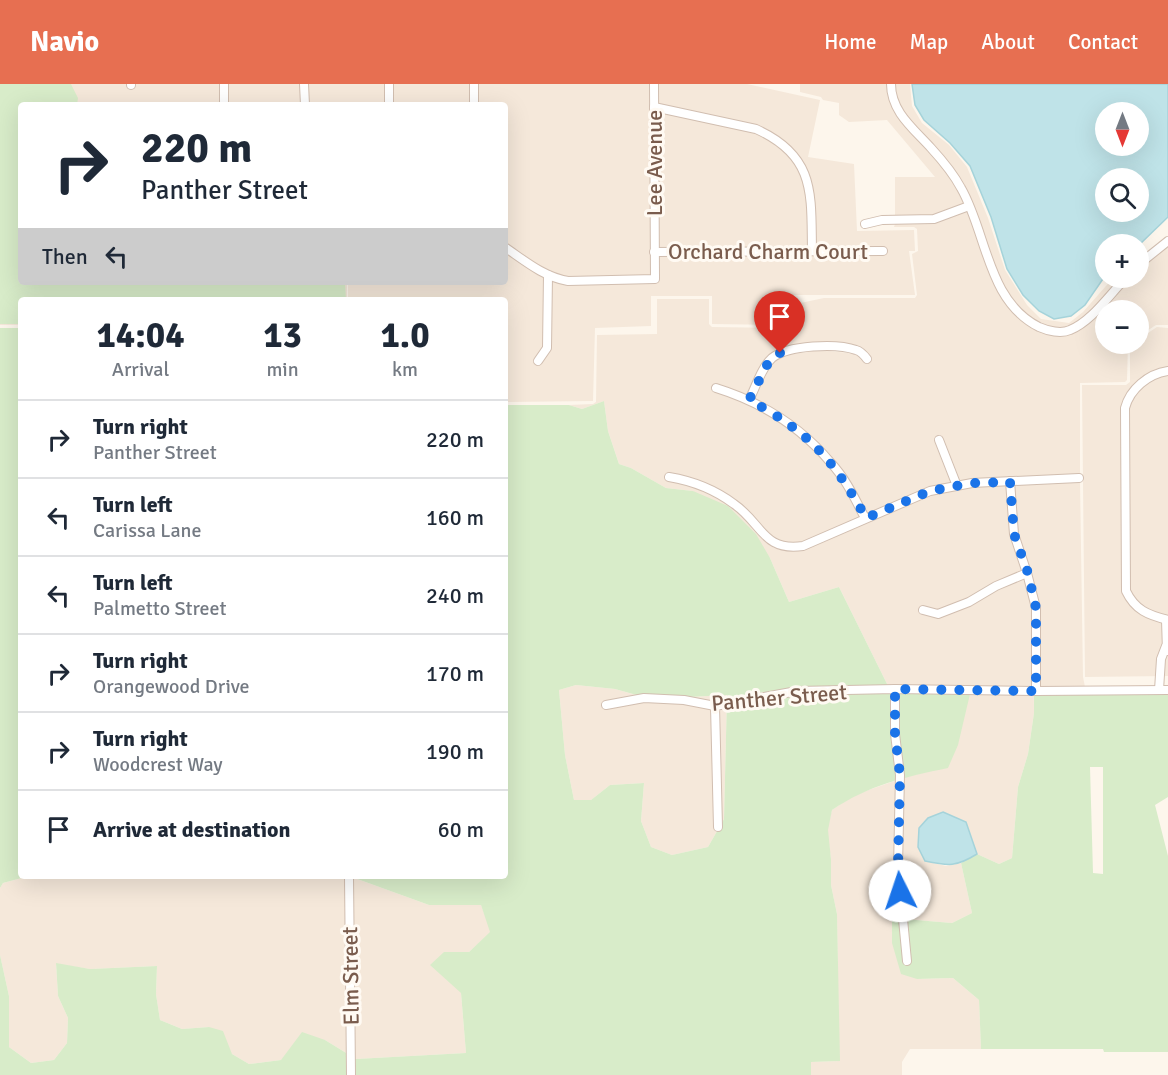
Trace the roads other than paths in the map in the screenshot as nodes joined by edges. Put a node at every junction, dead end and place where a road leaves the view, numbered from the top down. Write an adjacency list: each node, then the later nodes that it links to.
1 (224, 84): 7 (street)
2 (304, 84): 8 (street)
3 (389, 84): 9 (street)
4 (474, 84): 10 (street)
5 (654, 84): 11 (street, Lee Avenue)
6 (891, 84): 12 (street)
7 (224, 102)
8 (305, 102)
9 (389, 102)
10 (474, 102)
11 (654, 107): 17 (street); 18 (street, Lee Avenue)
12 (969, 206): 13 (street); 21 (street)
13 (866, 224)
14 (1168, 242): 19 (street)
15 (508, 249): 20 (street)
16 (883, 250): 17 (street, Orchard Charm Court)
17 (812, 251): 18 (street, Orchard Charm Court)
18 (654, 252): 20 (street, Lee Avenue)
19 (1149, 257)
20 (548, 275): 23 (street)
21 (1116, 288)
22 (867, 358): 26 (street)
23 (538, 361)
24 (1168, 371): 35 (street)
25 (716, 388): 26 (street)
26 (749, 400): 32 (street)
27 (939, 440): 31 (street)
28 (669, 477): 32 (street)
29 (1079, 478): 30 (street)
30 (1010, 482): 31 (street); 33 (street)
31 (957, 486): 32 (street)
32 (866, 518)
33 (1028, 573): 34 (street); 41 (street)
34 (923, 610)
35 (1167, 620): 36 (street)
36 (1166, 646): 37 (street); 38 (street)
37 (1168, 655)
38 (1164, 666): 40 (street)
39 (895, 689): 41 (street, Panther Street); 43 (street, Panther Street); 46 (street)
40 (1164, 690): 41 (street, Panther Street)
41 (1036, 691)
42 (606, 705): 43 (street, Panther Street)
43 (714, 706): 44 (street)
44 (718, 827)
45 (349, 879): 47 (street, Elm Street)
46 (907, 961)
47 (351, 1075)

